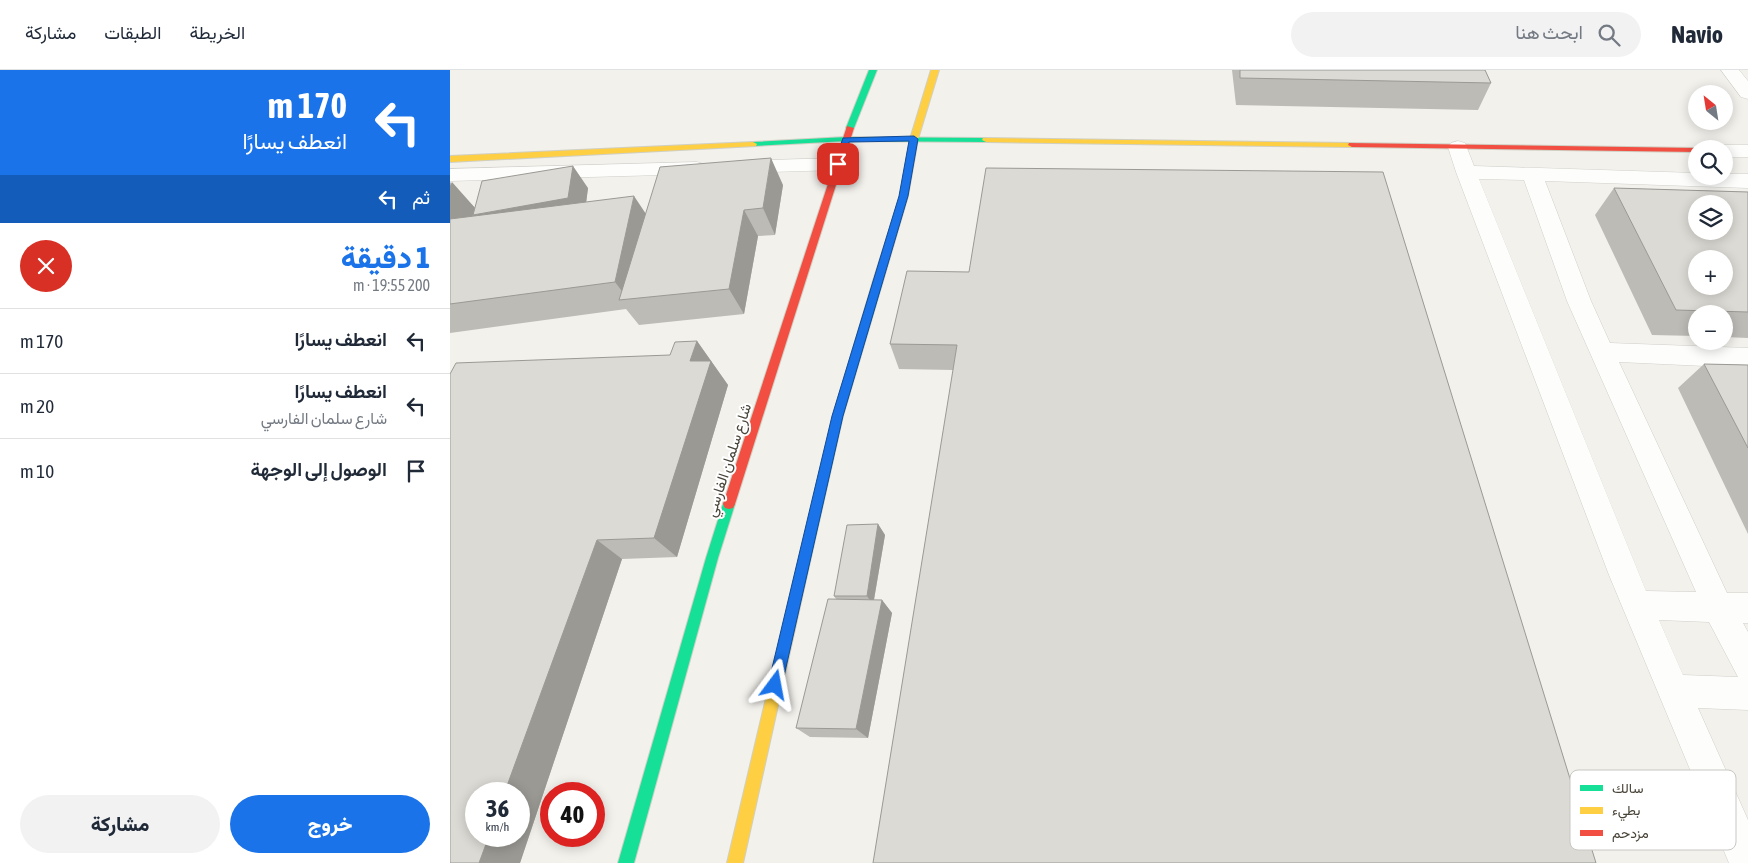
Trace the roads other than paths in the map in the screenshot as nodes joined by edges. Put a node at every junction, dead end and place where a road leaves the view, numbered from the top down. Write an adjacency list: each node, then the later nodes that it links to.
1 (873, 70): 5 (street, شارع سلمان الفارسي)
2 (936, 70): 6 (street)
3 (1730, 70): 4 (street)
4 (1748, 93)
5 (846, 139): 6 (street); 10 (street); 12 (street, شارع سلمان الفارسي)
6 (914, 139): 11 (street); 27 (street)
7 (1688, 150): 11 (street)
8 (1733, 151): 9 (street)
9 (1748, 151)
10 (450, 159)
11 (1462, 160): 14 (street); 18 (street)
12 (838, 164): 13 (street); 26 (street, شارع سلمان الفارسي)
13 (450, 175)
14 (1532, 175): 15 (street); 16 (street)
15 (1748, 182)
16 (1603, 352): 17 (street); 19 (street)
17 (1748, 358)
18 (1637, 605): 19 (street); 22 (street)
19 (1718, 607): 20 (street); 21 (street)
20 (1748, 608)
21 (1748, 664)
22 (1674, 691): 23 (street); 24 (street)
23 (1748, 694)
24 (1708, 770)
25 (1736, 835): 28 (street)
26 (626, 863)
27 (735, 863)
28 (1748, 863)

